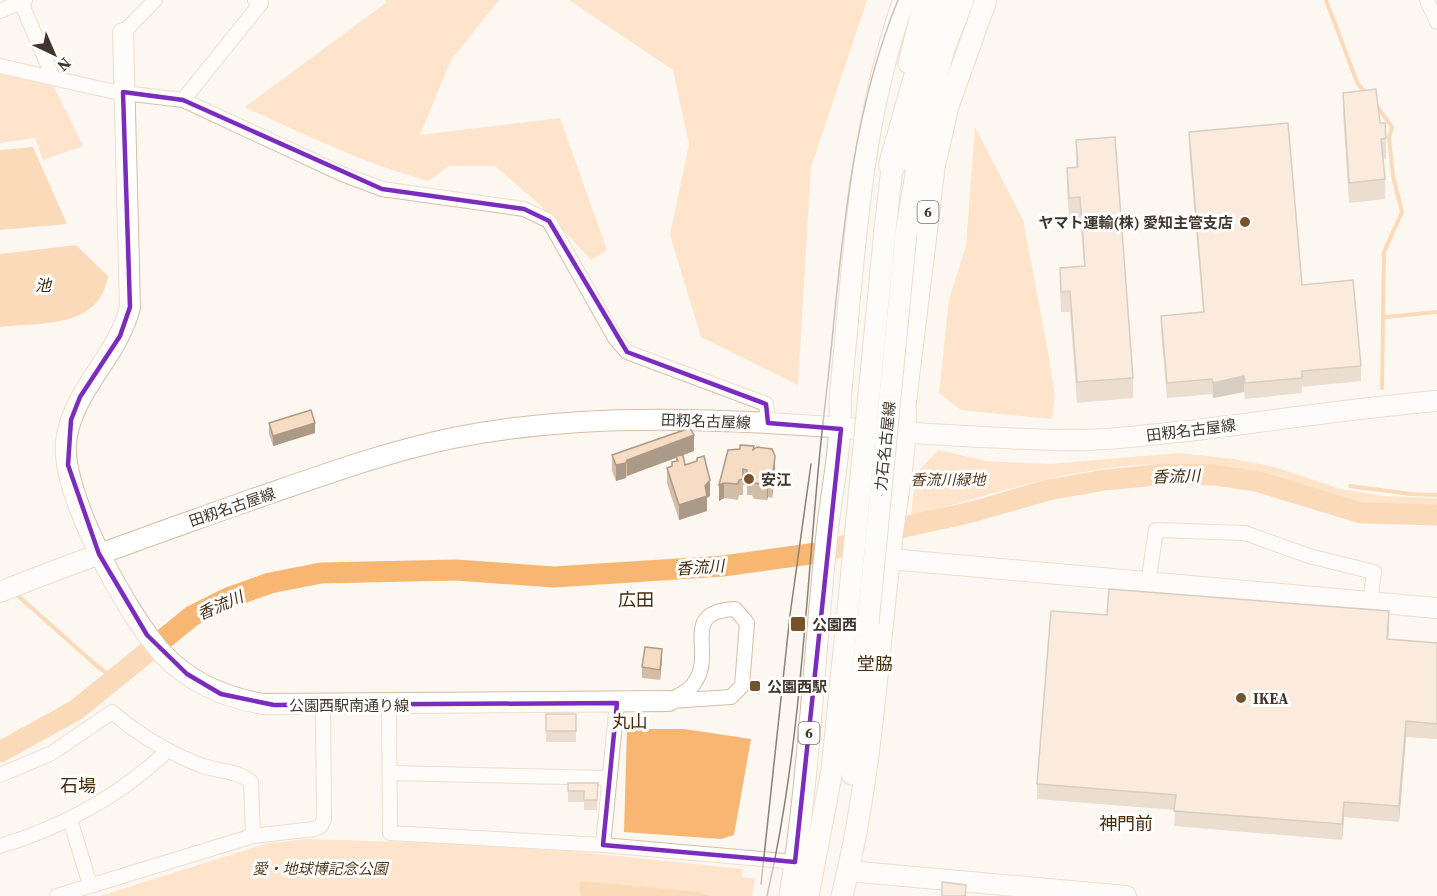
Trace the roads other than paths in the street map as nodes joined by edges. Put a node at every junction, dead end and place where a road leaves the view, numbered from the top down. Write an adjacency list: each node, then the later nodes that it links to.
1 (155, 0): 13 (street)
2 (255, 0): 17 (street)
3 (904, 0): 23 (main road, 6)
4 (925, 0): 18 (main road, 力石名古屋線 / 6)
5 (939, 0): 18 (highway)
6 (952, 0): 19 (highway)
7 (963, 0): 19 (main road, 力石名古屋線 / 6)
8 (986, 0): 24 (main road, 6)
9 (1427, 0): 12 (street)
10 (22, 1): 11 (street); 15 (street)
11 (0, 11)
12 (1437, 22)
13 (123, 33): 16 (street, 公園西駅南通り線)
14 (0, 66): 15 (street)
15 (53, 77): 16 (street)
16 (123, 92): 17 (street); 26 (street, 公園西駅南通り線)
17 (183, 100): 22 (street)
18 (892, 165): 20 (main road, 力石名古屋線 / 6)
19 (917, 165): 20 (main road, 力石名古屋線 / 6)
20 (895, 231): 31 (main road, 力石名古屋線 / 6, bridge)
21 (1437, 401): 24 (street, 田籾名古屋線)
22 (768, 423): 23 (street, 田籾名古屋線); 26 (street, 田籾名古屋線)
23 (841, 429): 24 (street, 田籾名古屋線); 46 (main road, 6)
24 (906, 431): 25 (main road, 6)
25 (891, 552): 27 (street); 47 (main road, 6)
26 (99, 554): 28 (street, 田籾名古屋線); 36 (street, 公園西駅南通り線)
27 (1148, 584): 29 (street); 29 (street)
28 (0, 592)
29 (1370, 603): 30 (street)
30 (1437, 608)
31 (857, 622): 51 (main road, 力石名古屋線 / 6); 52 (main road, 力石名古屋線 / 6)
32 (699, 672): 33 (street); 33 (street); 34 (street)
33 (718, 697): 34 (street)
34 (669, 701): 35 (street, 公園西駅南通り線)
35 (617, 703): 37 (street, 公園西駅南通り線); 41 (street)
36 (323, 705): 37 (street, 公園西駅南通り線); 43 (street)
37 (389, 705): 39 (street)
38 (166, 752): 40 (street); 42 (street); 43 (street)
39 (390, 773): 41 (street); 44 (street)
40 (0, 775)
41 (609, 778): 44 (street)
42 (70, 819): 45 (street); 48 (street)
43 (253, 836): 48 (street)
44 (603, 845): 46 (street)
45 (0, 846)
46 (795, 862): 50 (main road, 6)
47 (848, 871): 53 (main road, 6); 54 (street)
48 (90, 885): 49 (street)
49 (57, 896)
50 (790, 896)
51 (808, 896)
52 (829, 896)
53 (842, 896)
54 (1126, 896)

